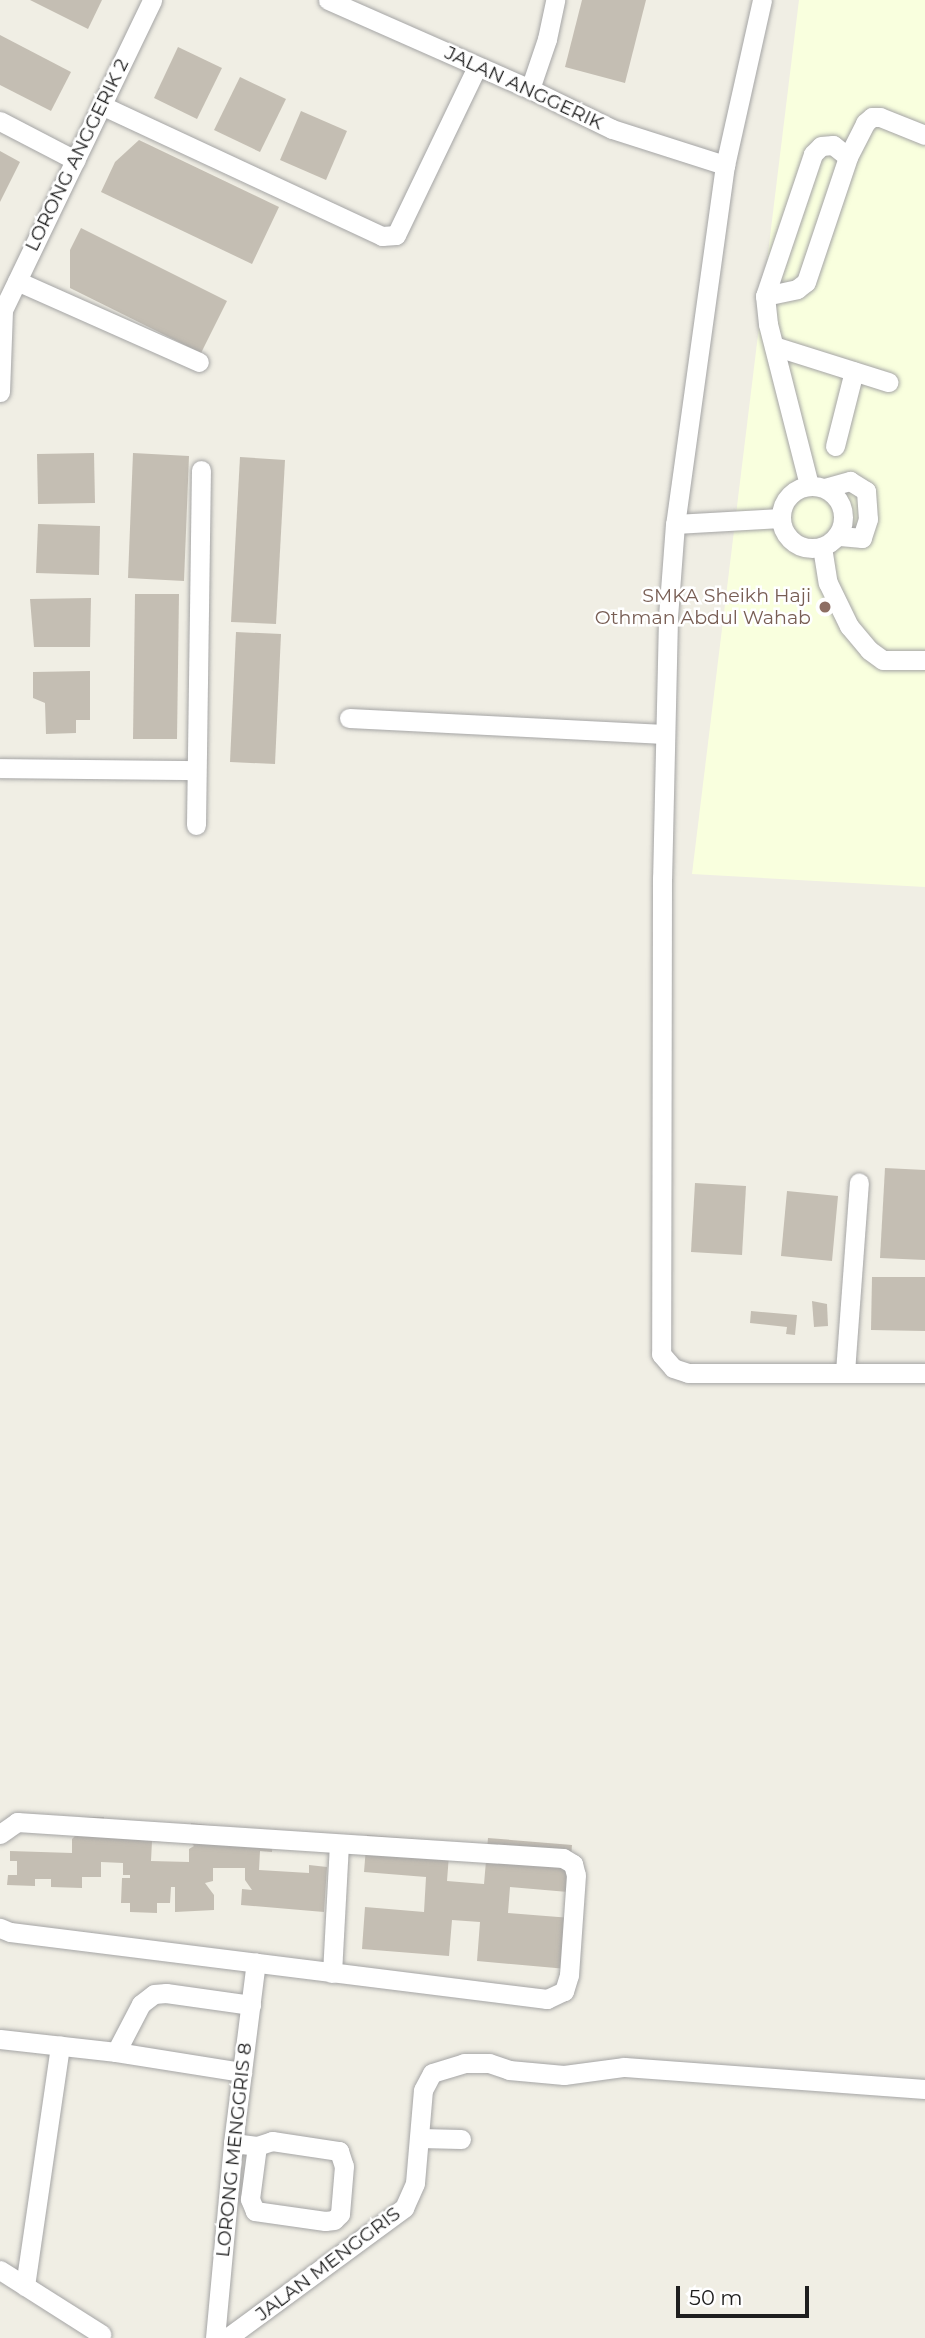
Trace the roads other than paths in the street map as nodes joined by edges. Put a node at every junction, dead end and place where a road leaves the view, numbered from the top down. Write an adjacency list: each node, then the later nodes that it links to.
1 (152, 0): 7 (street, LORONG ANGGERIK 2)
2 (328, 0): 5 (street, JALAN ANGGERIK)
3 (555, 0): 6 (street)
4 (762, 0): 12 (street)
5 (477, 67): 6 (street, JALAN ANGGERIK); 7 (street)
6 (530, 89): 12 (street, JALAN ANGGERIK)
7 (101, 106): 11 (street, LORONG ANGGERIK 2)
8 (0, 121): 11 (street)
9 (925, 135): 10 (street)
10 (848, 158): 14 (street); 14 (street)
11 (75, 160): 13 (street, LORONG ANGGERIK 2)
12 (725, 165): 25 (street)
13 (17, 281): 15 (street, LORONG ANGGERIK 2); 17 (street)
14 (765, 296): 16 (street)
15 (2, 311): 20 (street)
16 (774, 346): 18 (street); 23 (street)
17 (199, 362)
18 (853, 370): 19 (street); 21 (street)
19 (888, 382)
20 (0, 392)
21 (835, 446)
22 (201, 470): 31 (street)
23 (817, 486): 24 (street); 26 (street); 26 (street)
24 (781, 518): 25 (street); 26 (street)
25 (675, 524): 29 (street)
26 (830, 542): 27 (street)
27 (925, 660)
28 (349, 718): 29 (street)
29 (665, 734): 34 (street)
30 (0, 768): 31 (street)
31 (196, 770): 32 (street)
32 (196, 825)
33 (859, 1183): 34 (street)
34 (845, 1373): 35 (street)
35 (925, 1373)
36 (0, 1834): 37 (street)
37 (339, 1844): 40 (street); 40 (street)
38 (0, 1928): 39 (street)
39 (256, 1962): 40 (street); 41 (street, LORONG MENGGRIS 8)
40 (332, 1973)
41 (251, 2005): 44 (street); 45 (street, LORONG MENGGRIS 8)
42 (0, 2039): 43 (street)
43 (61, 2046): 44 (street); 54 (street)
44 (116, 2052): 45 (street)
45 (242, 2072): 49 (street, LORONG MENGGRIS 8)
46 (925, 2089): 47 (street, JALAN MENGGRIS)
47 (420, 2138): 48 (street); 52 (street, JALAN MENGGRIS)
48 (461, 2139)
49 (233, 2143): 50 (street); 56 (street, LORONG MENGGRIS 8)
50 (257, 2146): 51 (street); 51 (street)
51 (334, 2220): 52 (street)
52 (349, 2250): 57 (street, JALAN MENGGRIS)
53 (0, 2270): 54 (street)
54 (25, 2286): 55 (street)
55 (101, 2334)
56 (215, 2338)
57 (227, 2338)

